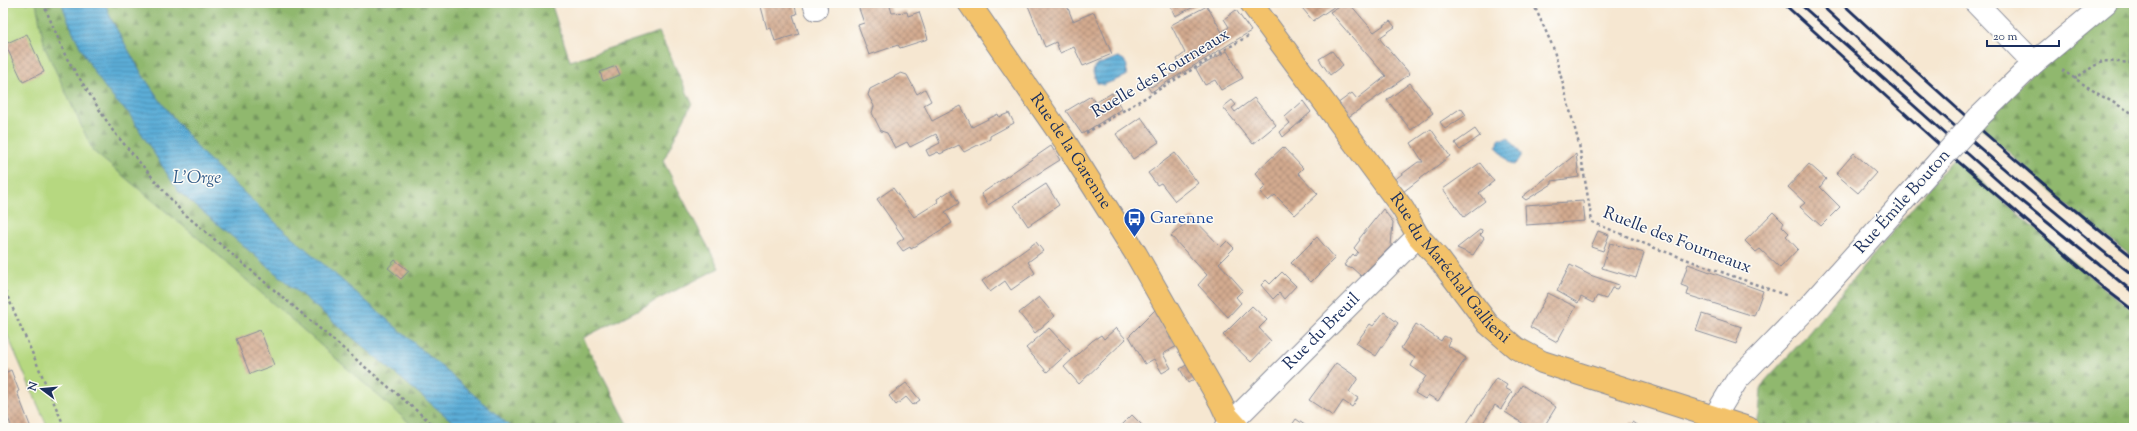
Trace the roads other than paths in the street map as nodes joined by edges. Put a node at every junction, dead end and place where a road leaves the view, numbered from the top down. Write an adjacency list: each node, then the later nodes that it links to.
1 (969, 3): 8 (main road, Rue de la Garenne)
2 (1251, 3): 6 (main road, Rue du Maréchal Gallieni)
3 (1976, 3): 5 (street)
4 (2106, 3): 5 (street, Rue Émile Bouton)
5 (2039, 58): 7 (street, Rue Émile Bouton, bridge)
6 (1418, 236): 7 (main road, Rue du Maréchal Gallieni); 8 (street, Rue du Breuil)
7 (1733, 424)
8 (1232, 426)

